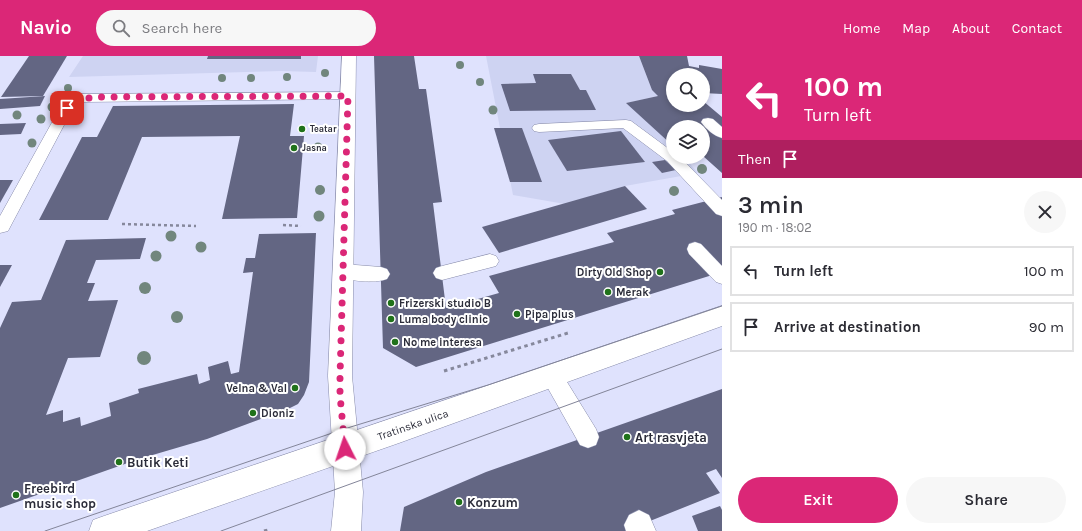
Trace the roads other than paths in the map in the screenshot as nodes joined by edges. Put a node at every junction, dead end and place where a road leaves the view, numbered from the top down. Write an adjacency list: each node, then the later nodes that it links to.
1 (349, 56): 2 (street)
2 (348, 96): 7 (lane); 10 (street)
3 (710, 124): 5 (lane)
4 (539, 128): 6 (lane)
5 (722, 134)
6 (722, 210)
7 (2, 227)
8 (695, 249): 13 (lane)
9 (490, 261): 11 (lane)
10 (343, 271): 12 (lane); 17 (street)
11 (442, 273)
12 (381, 274)
13 (722, 277)
14 (722, 316): 15 (street, Tratinska ulica)
15 (552, 376): 16 (lane); 17 (street, Tratinska ulica)
16 (588, 437)
17 (345, 449): 18 (street, Tratinska ulica); 19 (street)
18 (104, 531)
19 (346, 531)

